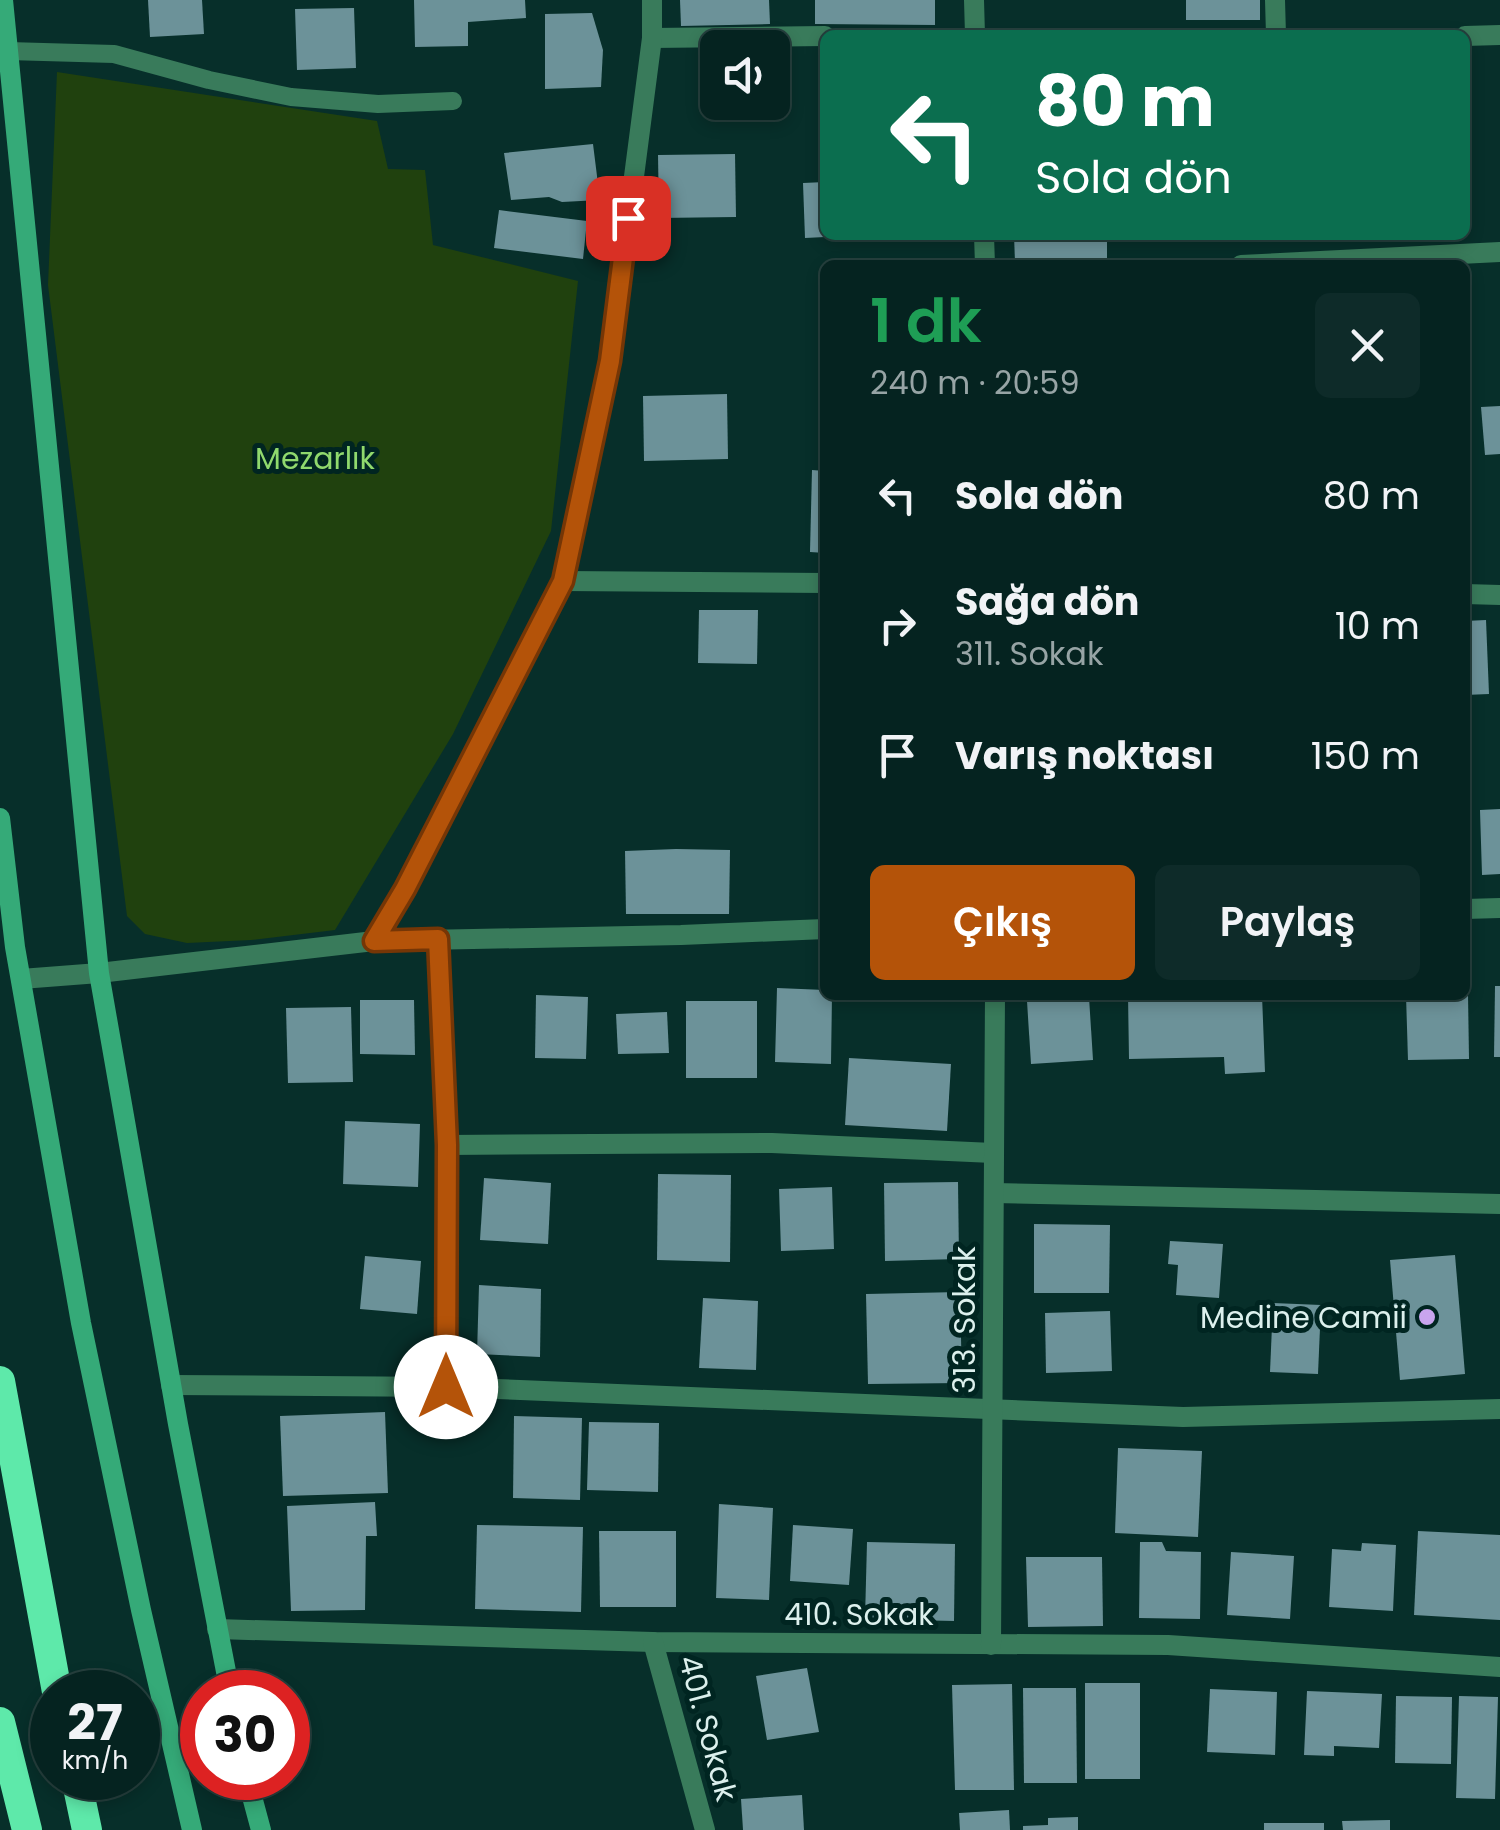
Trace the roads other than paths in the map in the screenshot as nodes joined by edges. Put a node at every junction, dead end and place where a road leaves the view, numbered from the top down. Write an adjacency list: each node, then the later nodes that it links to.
1 (4, 0): 11 (street)
2 (652, 0): 10 (street)
3 (974, 0): 5 (street)
4 (1275, 0): 6 (street)
5 (975, 30)
6 (1276, 30)
7 (1500, 35): 9 (street)
8 (820, 36): 10 (street)
9 (1470, 36)
10 (652, 38): 15 (street)
11 (8, 50): 12 (lane); 25 (street)
12 (452, 101)
13 (1500, 252): 14 (street)
14 (1341, 260)
15 (563, 581): 16 (street); 24 (street)
16 (820, 584)
17 (1470, 594): 18 (street)
18 (1500, 595)
19 (0, 818): 26 (street)
20 (1500, 908): 21 (street)
21 (1470, 909)
22 (820, 928): 23 (street)
23 (438, 939): 24 (street); 28 (street)
24 (374, 941): 25 (street)
25 (99, 972): 26 (street); 33 (street)
26 (21, 978): 48 (street)
27 (995, 1000): 29 (street, 313. Sokak)
28 (447, 1145): 29 (street); 34 (street)
29 (994, 1154): 30 (street, 313. Sokak)
30 (994, 1192): 31 (street); 36 (street, 313. Sokak)
31 (1500, 1204)
32 (0, 1381): 41 (highway)
33 (171, 1386): 34 (street); 37 (street)
34 (446, 1387): 36 (street)
35 (1500, 1409): 36 (street)
36 (994, 1411): 39 (street, 313. Sokak)
37 (217, 1629): 38 (street, 410. Sokak); 42 (street)
38 (653, 1642): 39 (street, 410. Sokak); 50 (street, 401. Sokak)
39 (992, 1645): 40 (street, 410. Sokak)
40 (1500, 1667)
41 (53, 1670)
42 (225, 1670)
43 (0, 1722): 46 (highway)
44 (81, 1800): 47 (highway)
45 (254, 1800): 49 (street)
46 (27, 1830)
47 (88, 1830)
48 (192, 1830)
49 (261, 1830)
50 (705, 1830)

